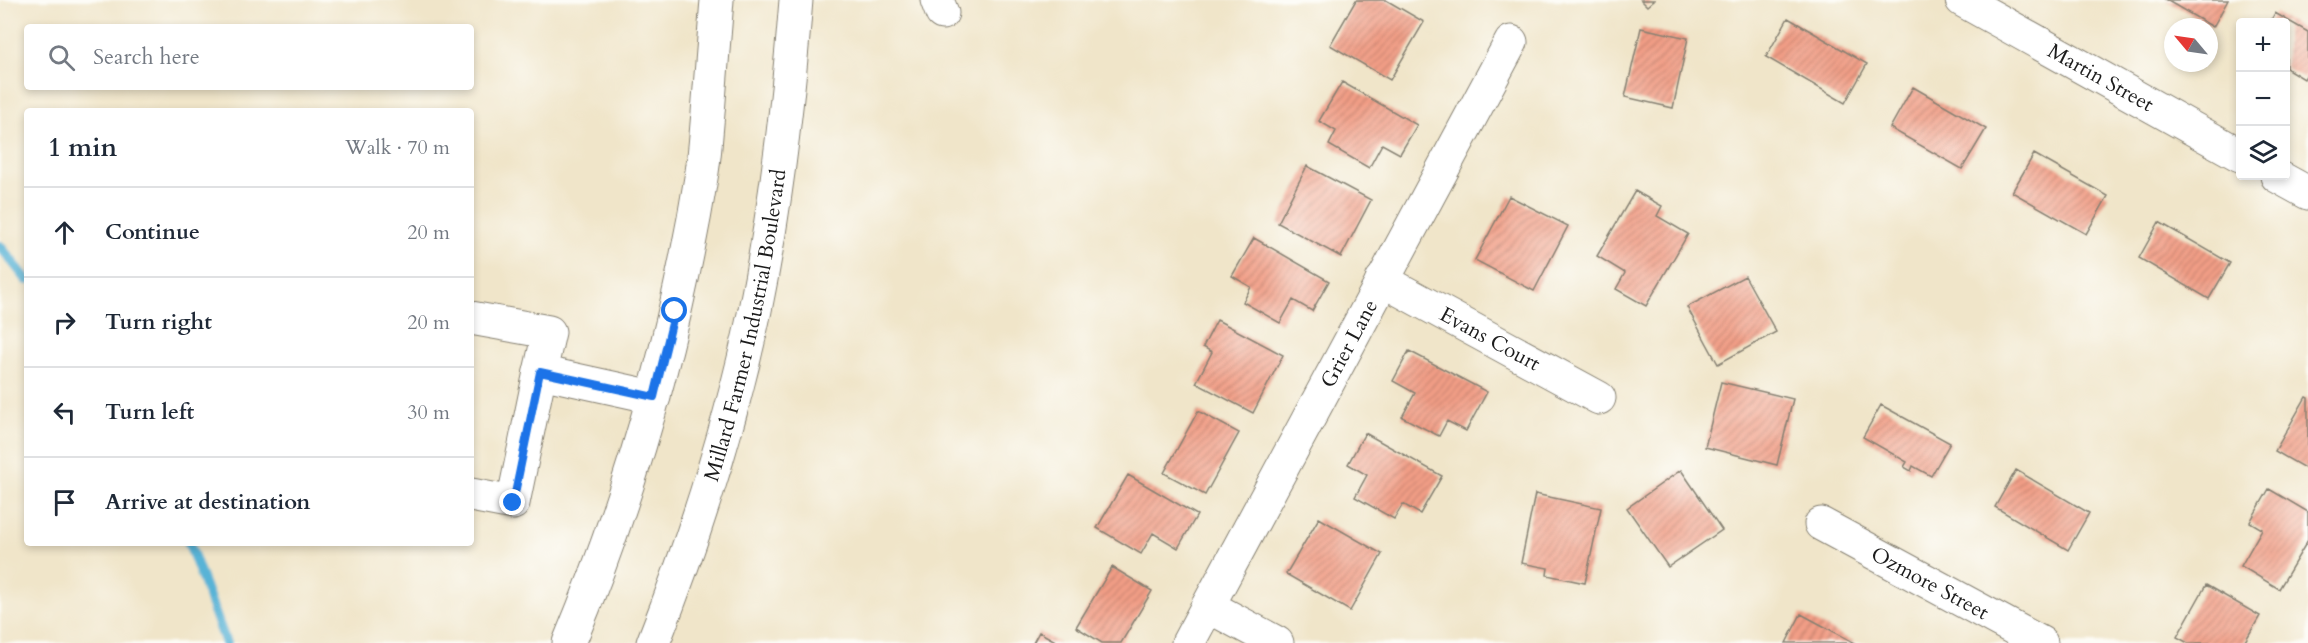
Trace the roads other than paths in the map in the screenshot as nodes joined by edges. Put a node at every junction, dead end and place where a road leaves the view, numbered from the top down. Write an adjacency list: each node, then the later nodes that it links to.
1 (717, 0): 11 (street)
2 (796, 0): 17 (street, Millard Farmer Industrial Boulevard)
3 (1962, 0): 5 (street, Martin Street)
4 (1511, 42): 8 (street, Grier Lane)
5 (2236, 152)
6 (2284, 180): 7 (street)
7 (2308, 193)
8 (1382, 280): 12 (street, Evans Court); 15 (street, Grier Lane)
9 (474, 319): 10 (street)
10 (540, 372): 11 (street); 13 (street)
11 (654, 397): 16 (street)
12 (1599, 398)
13 (474, 496)
14 (1821, 524): 20 (street, Ozmore Street)
15 (1208, 606): 18 (street, Grier Lane); 19 (street)
16 (569, 643)
17 (653, 643)
18 (1188, 643)
19 (1277, 643)
20 (2041, 643)

